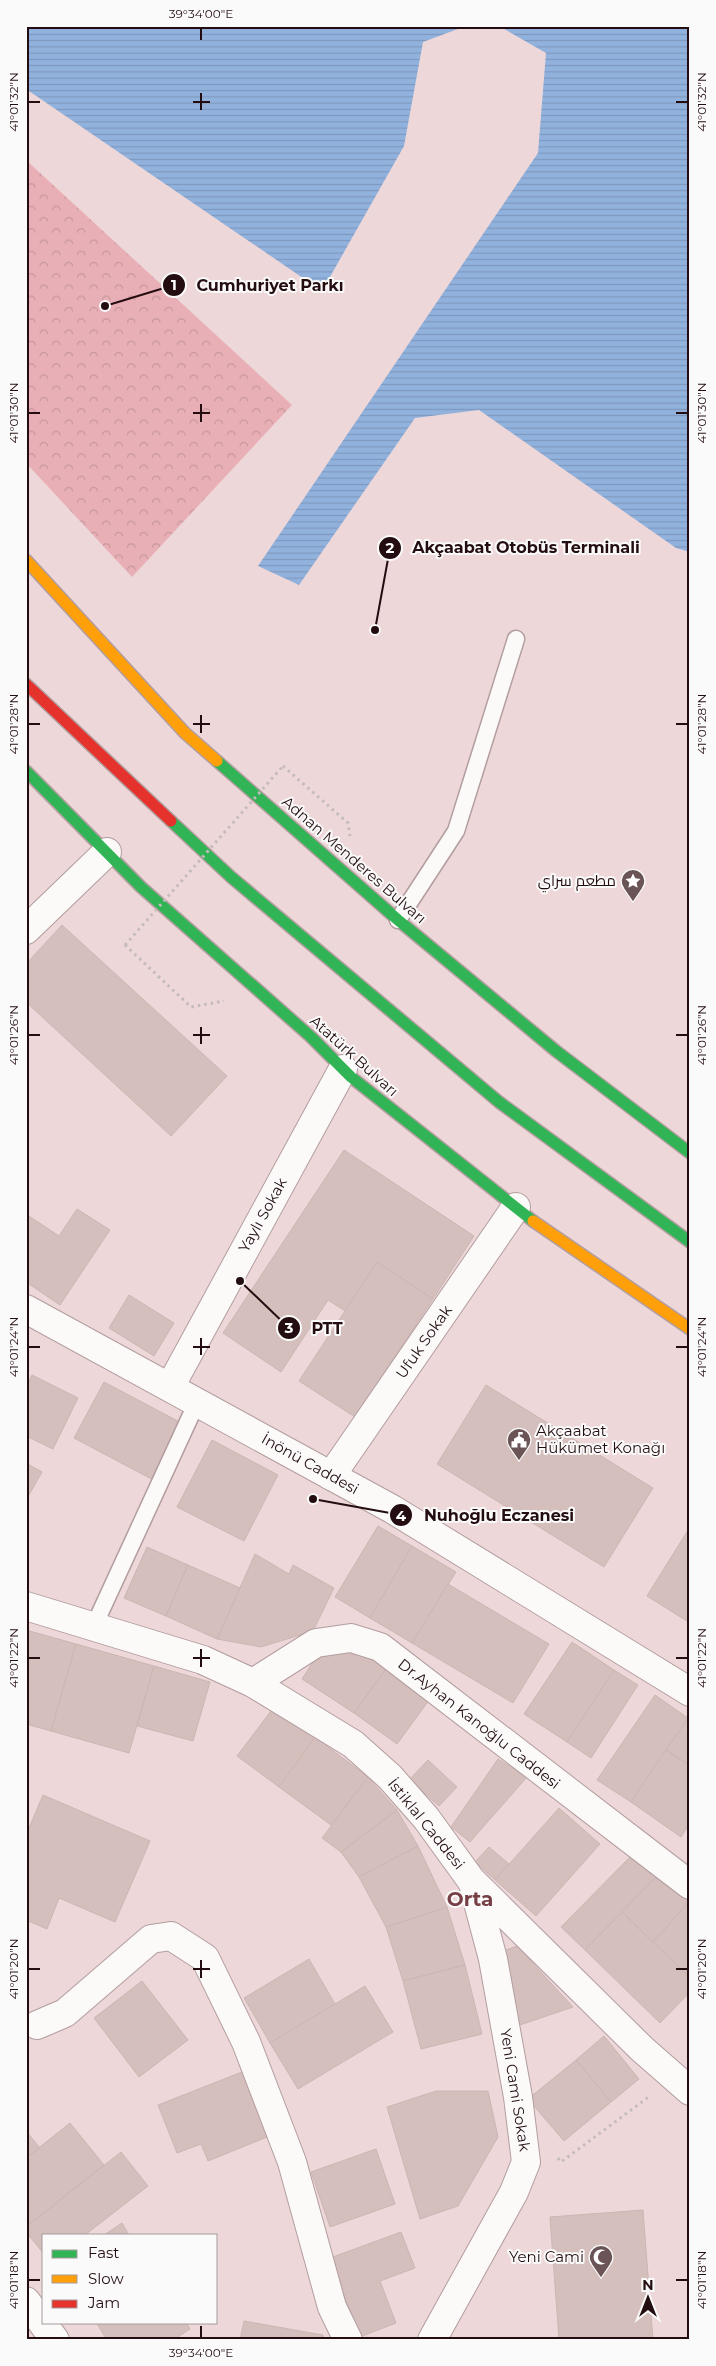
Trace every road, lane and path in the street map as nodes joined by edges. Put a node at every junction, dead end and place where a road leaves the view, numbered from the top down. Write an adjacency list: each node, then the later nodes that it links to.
1 (26, 560): 7 (main road, Adnan Menderes Bulvarı)
2 (516, 639): 7 (lane)
3 (26, 684): 13 (main road)
4 (284, 766): 9 (path, bridge)
5 (26, 771): 6 (main road, Atatürk Bulvarı)
6 (107, 852): 8 (street); 9 (main road, Atatürk Bulvarı)
7 (398, 920): 11 (main road, Adnan Menderes Bulvarı)
8 (26, 930)
9 (263, 994): 10 (main road, Atatürk Bulvarı)
10 (343, 1069): 12 (main road, Atatürk Bulvarı); 16 (street, Yaylı Sokak)
11 (690, 1153)
12 (516, 1207): 15 (main road, Atatürk Bulvarı); 18 (street, Ufuk Sokak)
13 (690, 1242)
14 (26, 1309): 16 (street, İnönü Caddesi)
15 (690, 1329)
16 (170, 1387): 17 (street, İnönü Caddesi)
17 (197, 1402): 18 (street, İnönü Caddesi); 20 (lane)
18 (331, 1476): 22 (street, İnönü Caddesi)
19 (26, 1606): 20 (street, İstiklal Caddesi)
20 (94, 1626): 21 (street, İstiklal Caddesi)
21 (253, 1683): 23 (street, İstiklal Caddesi); 24 (street, Dr.Ayhan Kanoğlu Caddesi)
22 (690, 1692)
23 (472, 1880): 26 (street, İstiklal Caddesi); 33 (street, Yeni Cami Sokak)
24 (690, 1885)
25 (37, 2025): 32 (street)
26 (682, 2084): 27 (path)
27 (556, 2154)
28 (26, 2301): 29 (street)
29 (42, 2323)
30 (43, 2324): 31 (street)
31 (55, 2340)
32 (348, 2340)
33 (432, 2340)

